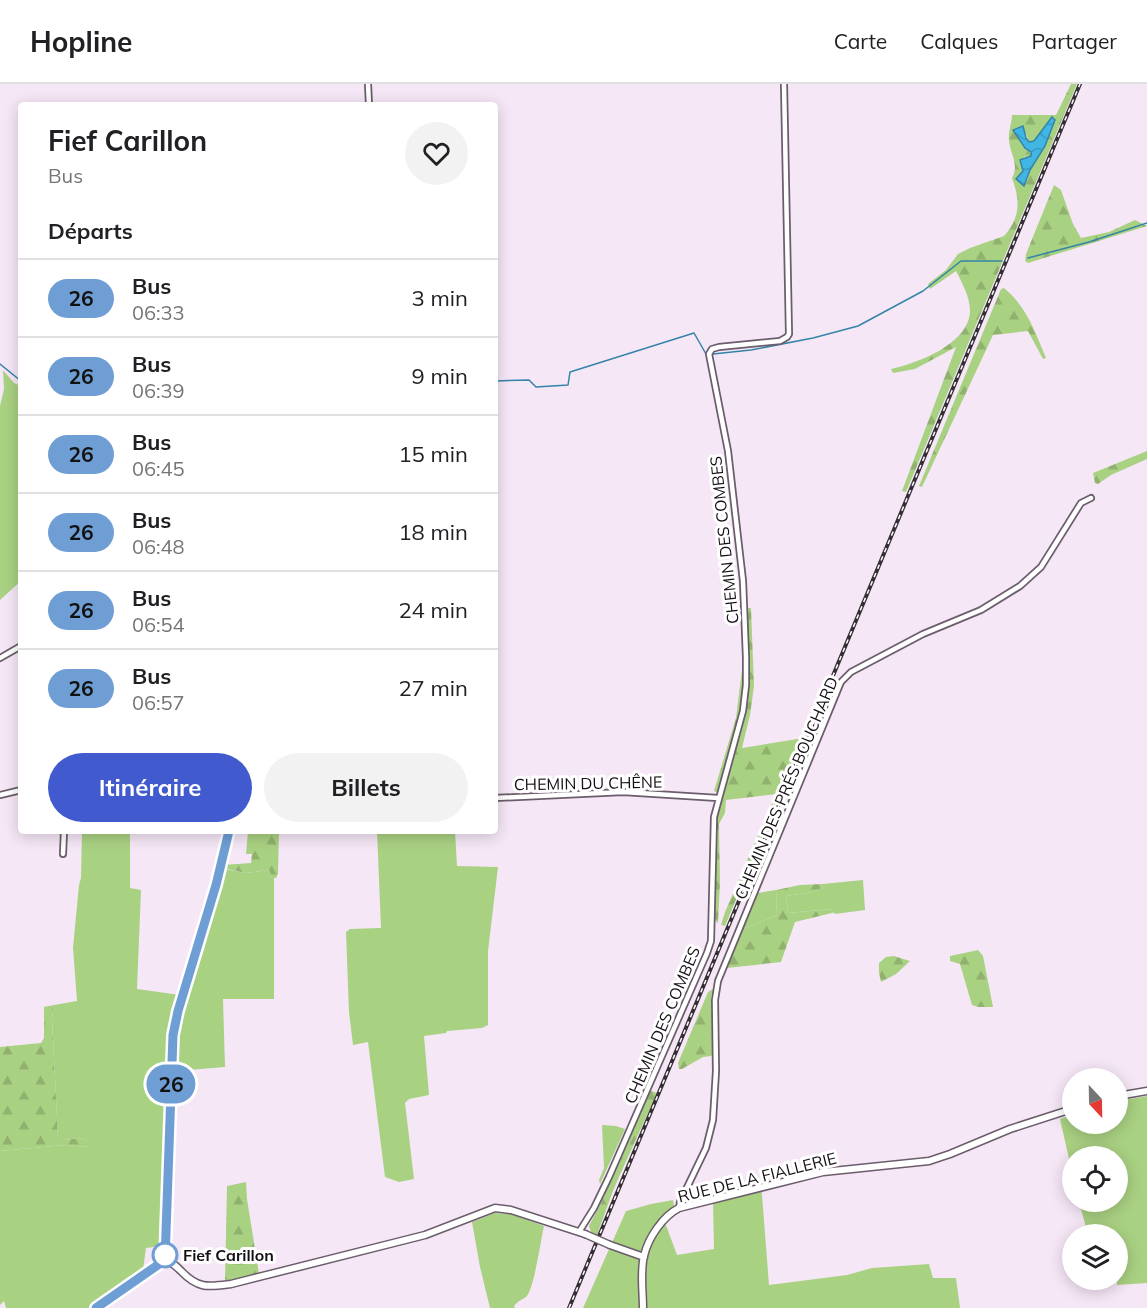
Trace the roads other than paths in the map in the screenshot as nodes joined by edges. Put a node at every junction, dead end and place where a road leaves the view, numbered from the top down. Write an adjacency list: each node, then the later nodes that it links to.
1 (368, 84): 3 (street)
2 (784, 84): 10 (street, CHEMIN DES COMBES)
3 (369, 102)
4 (1091, 498): 17 (street, CHEMIN DES PRÉS BOUCHARD)
5 (18, 648): 6 (street)
6 (0, 658)
7 (18, 791): 8 (street)
8 (0, 795)
9 (498, 798): 10 (street, CHEMIN DU CHÊNE)
10 (718, 798): 18 (street, CHEMIN DES COMBES)
11 (64, 834): 13 (street)
12 (228, 834): 20 (street)
13 (63, 854)
14 (1147, 1091): 15 (street)
15 (1128, 1094)
16 (1062, 1112): 17 (street, RUE DE LA FIALLERIE)
17 (679, 1208): 19 (street, RUE DE LA FIALLERIE)
18 (582, 1233): 19 (street, bridge); 20 (street)
19 (644, 1257): 22 (street)
20 (165, 1260): 21 (street)
21 (96, 1308)
22 (643, 1308)

